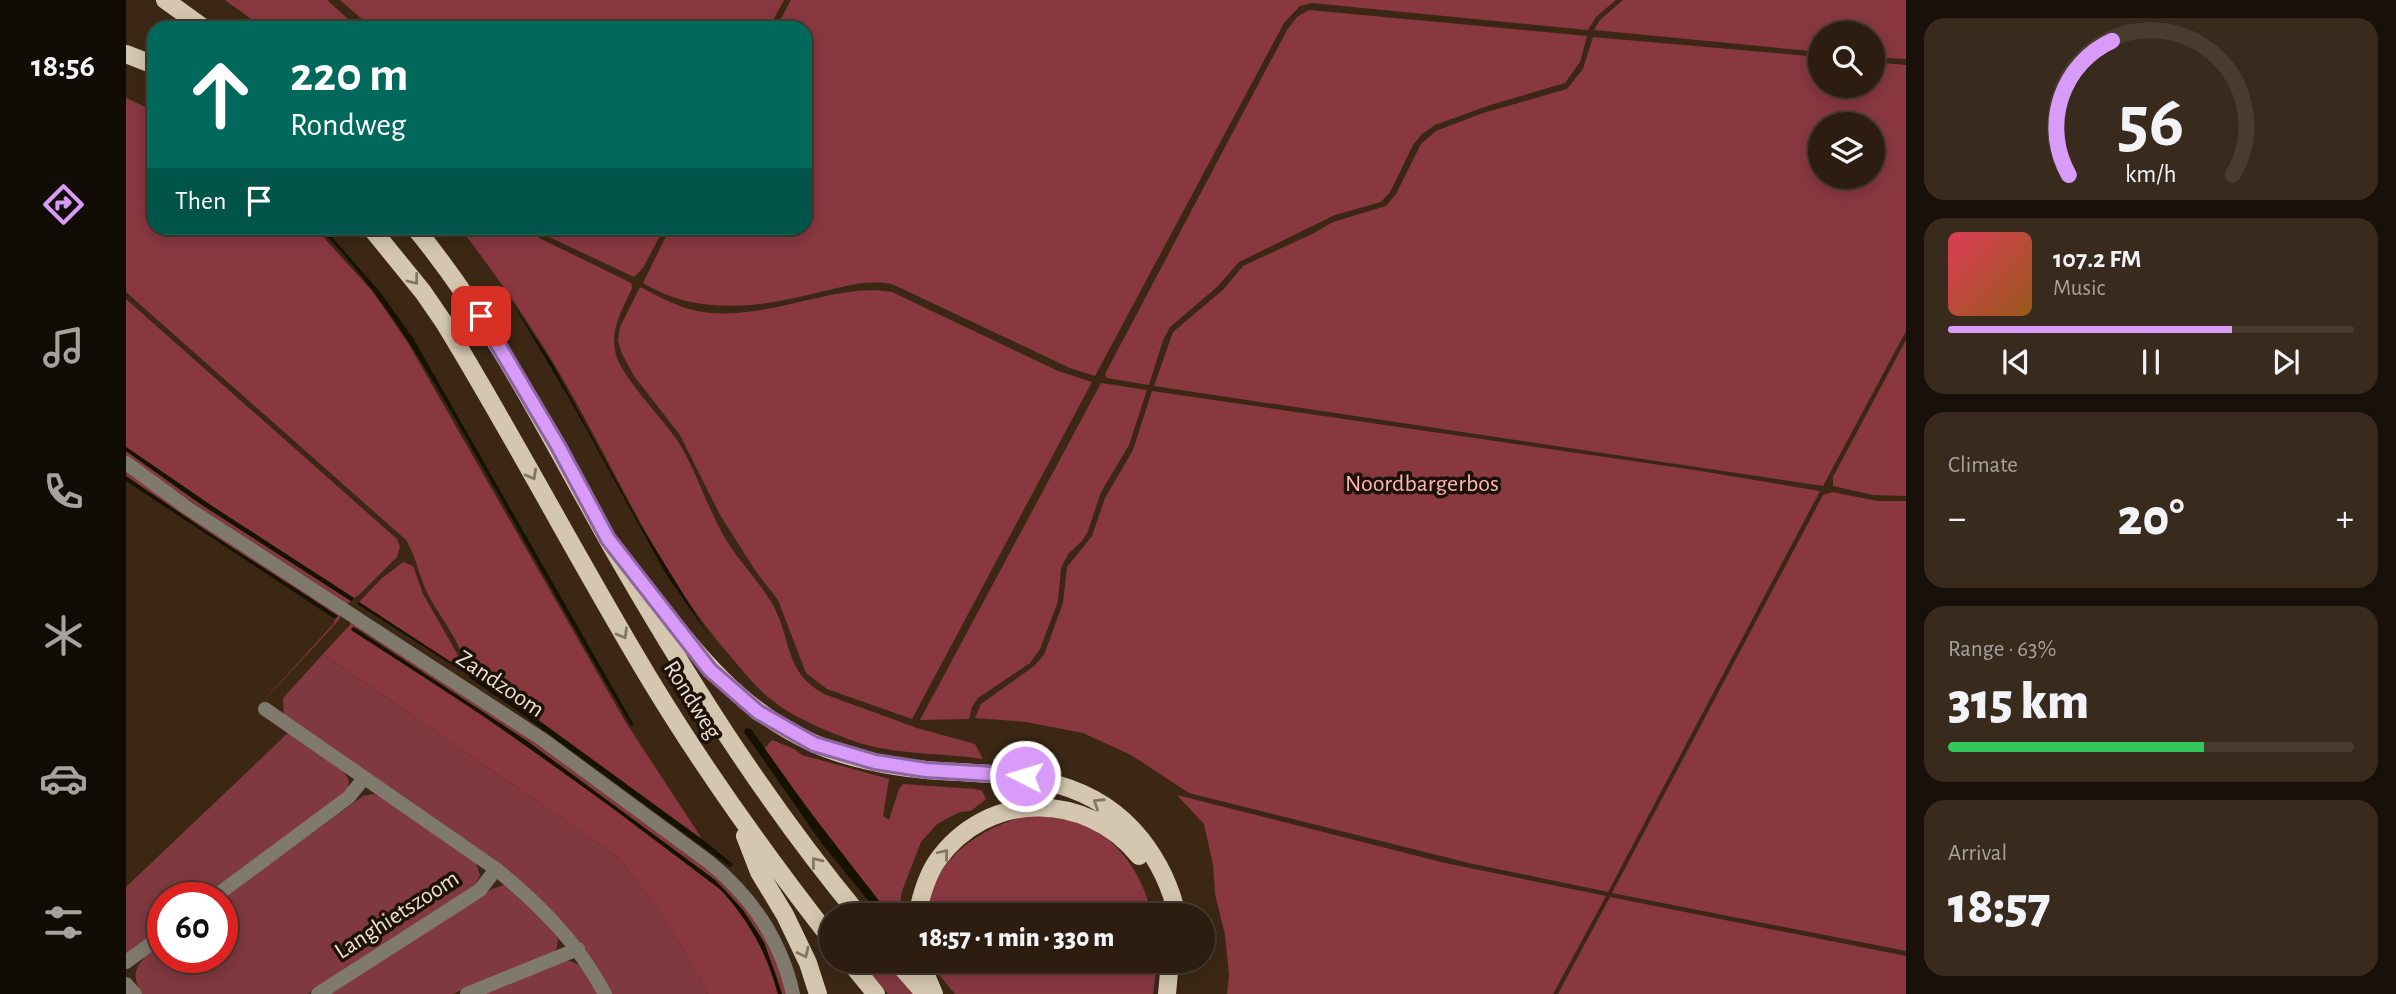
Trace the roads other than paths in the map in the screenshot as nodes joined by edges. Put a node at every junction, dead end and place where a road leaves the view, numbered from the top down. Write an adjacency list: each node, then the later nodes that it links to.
1 (165, 0): 2 (main road)
2 (194, 21)
3 (126, 54): 4 (main road)
4 (147, 62)
5 (377, 235): 11 (main road, Rondweg, one-way to 11)
6 (421, 235): 8 (main road, Rondweg)
7 (126, 463): 32 (street, Zandzoom)
8 (608, 539): 14 (main road, Rondweg, one-way to 8); 17 (main road, one-way to 8)
9 (265, 709): 10 (street, Langhietszoom)
10 (364, 778): 12 (street, Langhietszoom); 13 (street)
11 (737, 816): 18 (main road, Rondweg); 33 (main road, one-way to 33)
12 (496, 869): 20 (street, Langhietszoom); 29 (street, Langhietszoom)
13 (235, 882)
14 (849, 903)
15 (920, 903): 16 (main road, one-way to 16)
16 (1162, 903)
17 (1174, 903)
18 (819, 923)
19 (147, 947): 21 (street)
20 (578, 949): 30 (street); 31 (street, Langhietszoom)
21 (126, 962)
22 (859, 973): 34 (main road)
23 (907, 973): 35 (main road)
24 (925, 973): 36 (main road)
25 (1169, 973): 37 (main road)
26 (1180, 973): 38 (main road)
27 (126, 984): 28 (street)
28 (135, 994)
29 (318, 994)
30 (467, 994)
31 (605, 994)
32 (793, 994)
33 (818, 994)
34 (876, 994)
35 (925, 994)
36 (934, 994)
37 (1167, 994)
38 (1178, 994)

